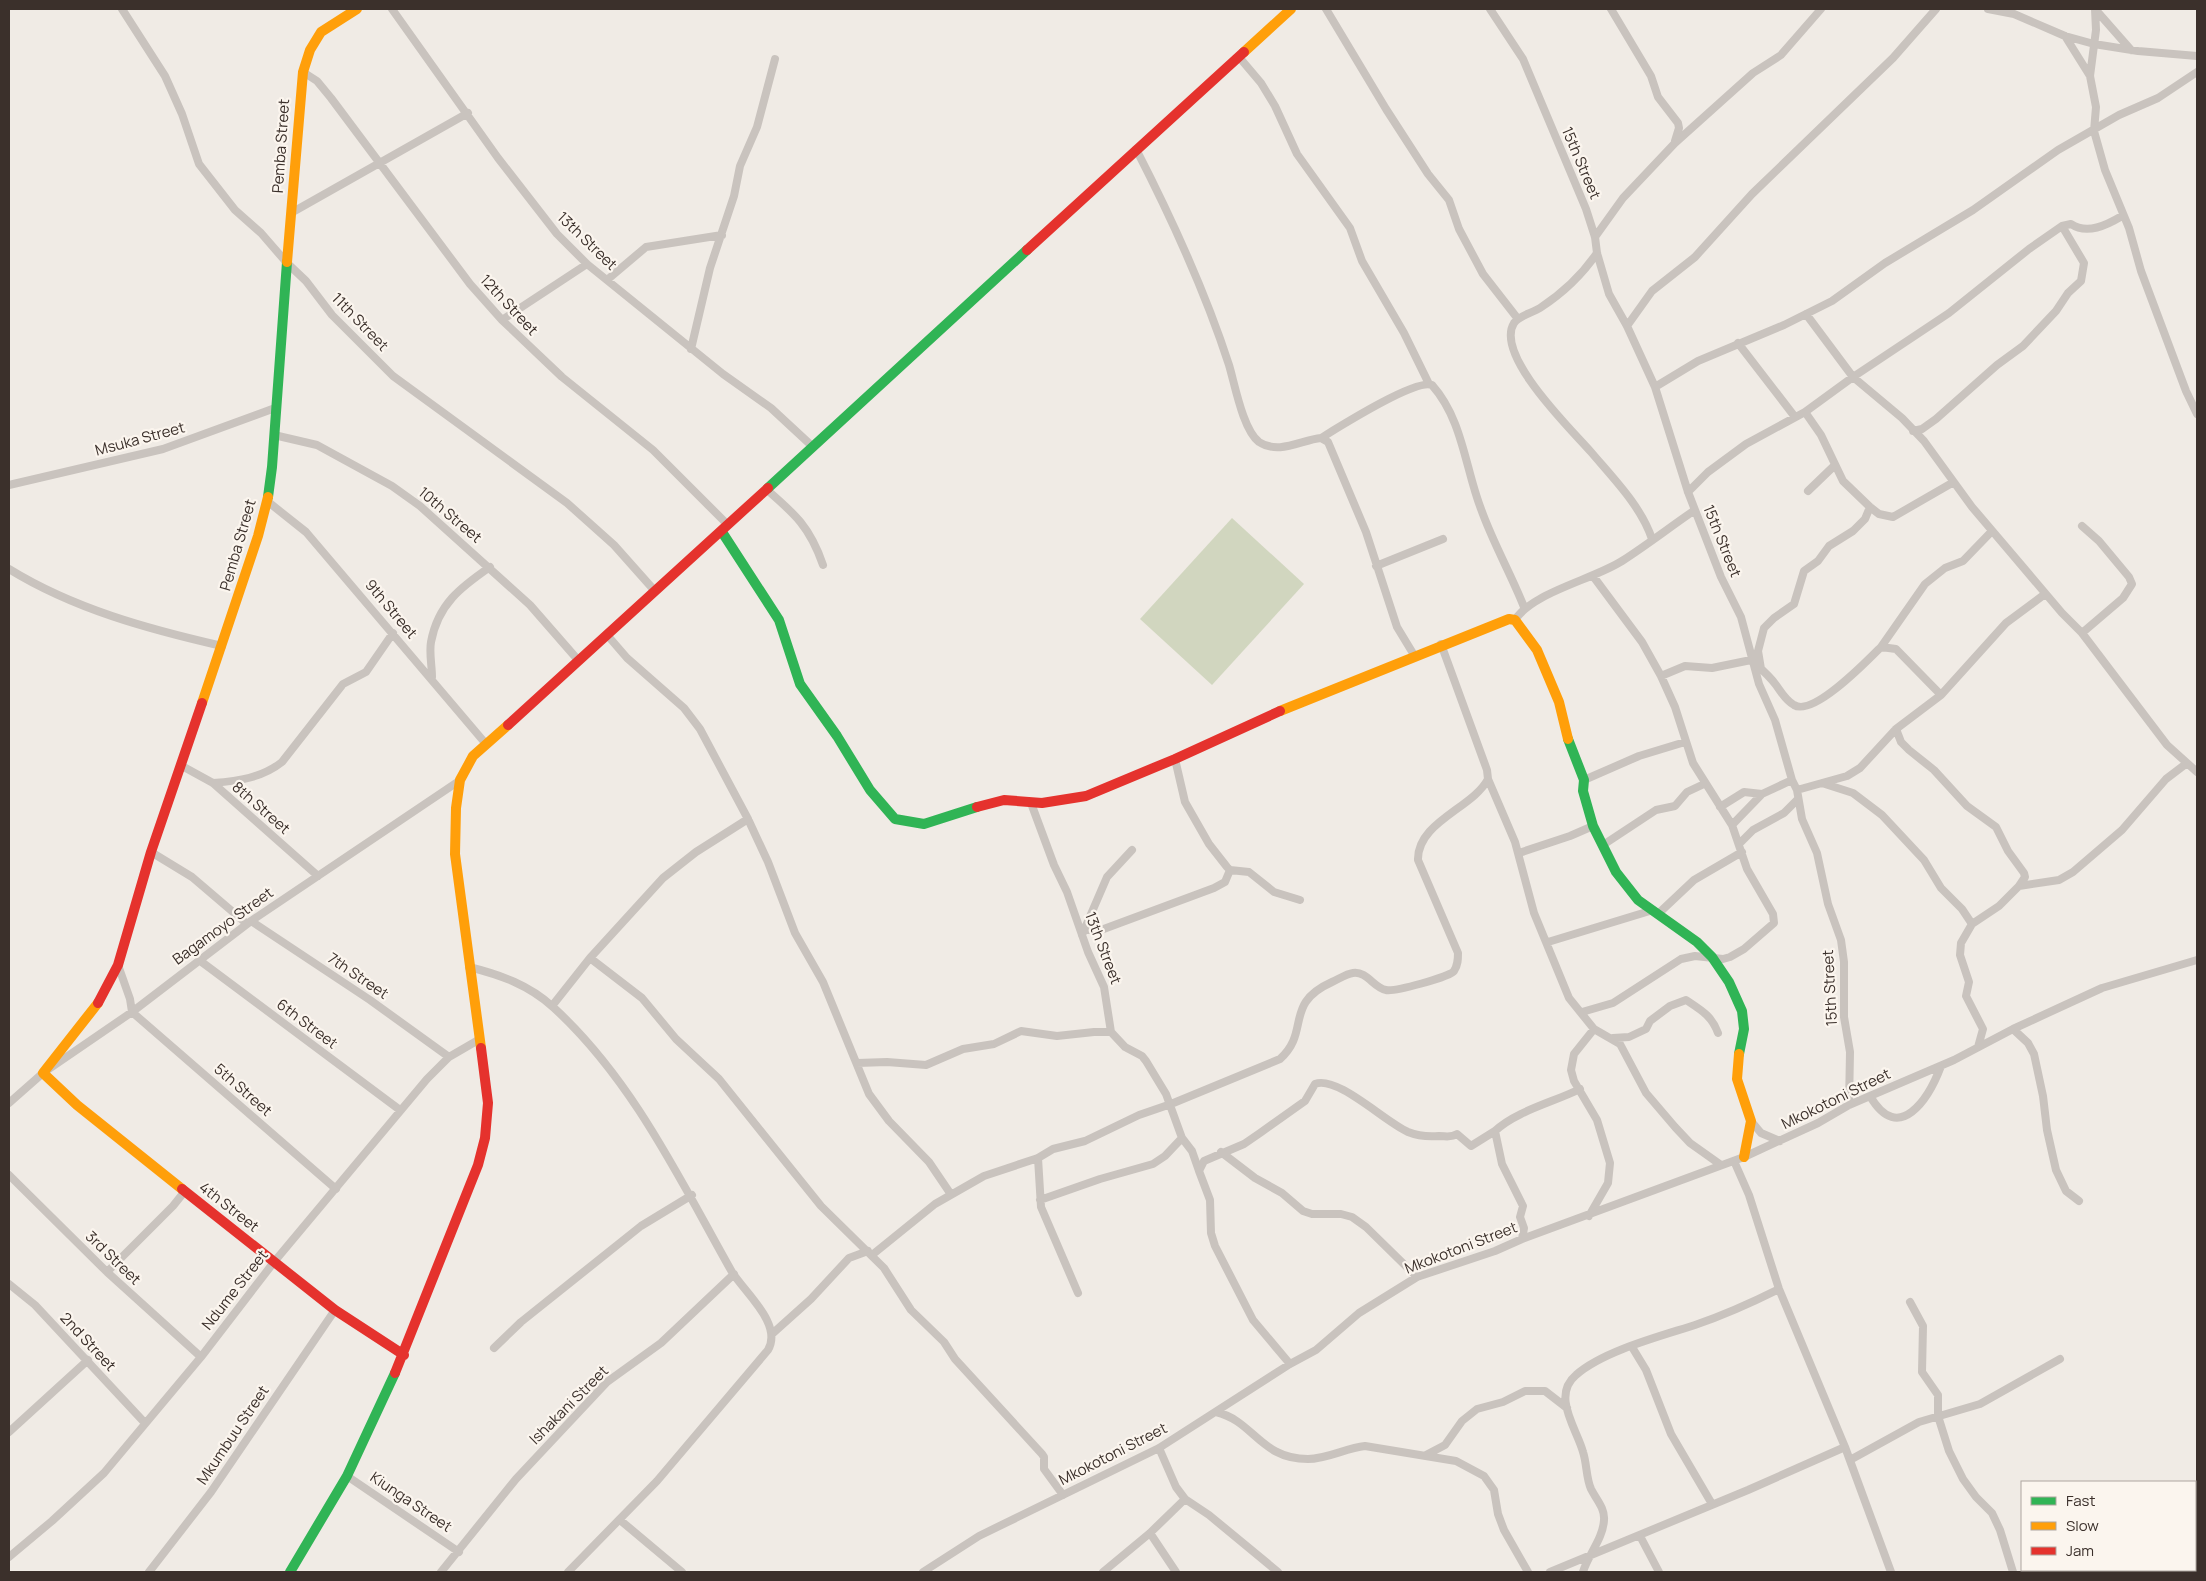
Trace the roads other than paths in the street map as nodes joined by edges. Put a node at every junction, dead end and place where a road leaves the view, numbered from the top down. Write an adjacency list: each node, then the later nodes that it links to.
1 (122, 9): 32 (street, 11th Street)
2 (357, 9): 18 (main road, Pemba Street)
3 (392, 9): 21 (street, 13th Street)
4 (1291, 9): 16 (main road)
5 (1326, 9): 36 (street)
6 (1490, 9): 30 (street, 15th Street)
7 (1611, 9): 23 (street)
8 (1821, 9): 23 (street)
9 (1936, 9): 38 (street)
10 (1988, 9): 12 (street)
11 (2095, 9): 13 (street); 14 (street)
12 (2065, 36): 13 (street); 20 (street)
13 (2094, 44): 14 (street); 20 (street)
14 (2131, 50): 15 (street)
15 (2197, 56)
16 (1240, 57): 24 (main road); 42 (street)
17 (775, 59): 29 (street)
18 (303, 72): 25 (street, 12th Street); 26 (main road, Pemba Street)
19 (2197, 72): 22 (street)
20 (2090, 76): 22 (street)
21 (468, 113): 25 (street); 33 (street, 13th Street)
22 (2094, 131): 27 (street); 35 (street)
23 (1675, 143): 30 (street)
24 (1136, 149): 50 (street); 51 (main road)
25 (378, 164): 26 (street); 37 (street, 12th Street)
26 (291, 213): 32 (main road, Pemba Street)
27 (2122, 216): 28 (street); 46 (street)
28 (2062, 226): 41 (street); 48 (street)
29 (722, 235): 34 (street); 40 (street)
30 (1595, 236): 31 (street, 15th Street)
31 (1597, 252): 36 (street); 38 (street, 15th Street)
32 (287, 263): 44 (main road, Pemba Street); 71 (street, 11th Street)
33 (587, 264): 34 (street, 13th Street); 37 (street)
34 (607, 280): 40 (street, 13th Street)
35 (1806, 314): 39 (street); 41 (street)
36 (1518, 319): 65 (street)
37 (502, 320): 62 (street, 12th Street)
38 (1627, 326): 43 (street, 15th Street)
39 (1738, 343): 43 (street); 47 (street)
40 (691, 348): 51 (street, 13th Street)
41 (1853, 377): 45 (street); 48 (street)
42 (1429, 384): 50 (street); 73 (street)
43 (1655, 387): 57 (street, 15th Street)
44 (275, 408): 49 (main road, Pemba Street); 54 (street, Msuka Street)
45 (1805, 412): 47 (street); 52 (street)
46 (2197, 414)
47 (1795, 417): 57 (street)
48 (1913, 431): 53 (street)
49 (274, 435): 58 (main road, Pemba Street); 68 (street, 10th Street)
50 (1321, 438): 67 (street)
51 (812, 446): 55 (main road)
52 (1835, 464): 56 (street); 59 (street)
53 (1952, 483): 59 (street); 63 (street)
54 (9, 485)
55 (766, 490): 62 (main road); 66 (street)
56 (1808, 491)
57 (1688, 492): 60 (street, 15th Street)
58 (267, 501): 76 (street, 9th Street); 79 (main road, Pemba Street)
59 (1870, 507): 84 (street)
60 (1694, 510): 65 (street); 83 (street, 15th Street)
61 (2082, 526): 75 (street)
62 (725, 529): 71 (main road); 104 (main road)
63 (1992, 531): 72 (street); 80 (street)
64 (1443, 539): 67 (street)
65 (1652, 539): 70 (street)
66 (823, 565)
67 (1376, 566): 81 (street)
68 (490, 567): 82 (street, 10th Street); 86 (street)
69 (9, 569): 79 (street)
70 (1593, 576): 73 (street); 85 (street)
71 (654, 590): 77 (main road)
72 (2045, 594): 75 (street); 87 (street)
73 (1524, 608): 74 (street)
74 (1515, 620): 78 (main road); 97 (main road)
75 (2082, 632): 92 (street)
76 (393, 633): 86 (street, 9th Street); 99 (street)
77 (608, 636): 82 (main road); 106 (street)
78 (1441, 644): 81 (main road); 95 (street)
79 (222, 646): 93 (main road, Pemba Street)
80 (1881, 647): 84 (street); 87 (street)
81 (1414, 655): 91 (main road)
82 (578, 660): 90 (main road)
83 (1751, 660): 84 (street); 85 (street); 98 (street, 15th Street)
84 (1761, 669)
85 (1661, 676): 89 (street)
86 (432, 677): 90 (street, 9th Street)
87 (1941, 695): 88 (street)
88 (1896, 729): 101 (street); 117 (street)
89 (1685, 742): 97 (street); 100 (street)
90 (486, 744): 96 (main road)
91 (1175, 759): 104 (main road); 115 (street)
92 (2187, 762): 94 (street); 117 (street)
93 (182, 766): 99 (street, 8th Street); 112 (main road, Pemba Street)
94 (2197, 772)
95 (1488, 779): 114 (street); 147 (street)
96 (460, 780): 116 (street, Bagamoyo Street); 129 (main road)
97 (1584, 780): 108 (main road)
98 (1792, 780): 102 (street); 103 (street, 15th Street)
99 (213, 784): 116 (street, 8th Street)
100 (1704, 784): 105 (street); 110 (street)
101 (1825, 784): 103 (street); 121 (street)
102 (1762, 794): 105 (street); 107 (street)
103 (1798, 794): 109 (street); 148 (street, 15th Street)
104 (1031, 803): 122 (street, 13th Street)
105 (1720, 807): 107 (street)
106 (748, 818): 125 (street); 141 (street)
107 (1732, 824): 109 (street)
108 (1592, 826): 110 (main road); 114 (street)
109 (1740, 843): 113 (street)
110 (1603, 845): 119 (main road)
111 (1132, 850): 122 (street)
112 (151, 852): 120 (street, 7th Street); 128 (main road, Pemba Street)
113 (1742, 852): 119 (street); 124 (street)
114 (1518, 853): 123 (street)
115 (1230, 870): 118 (street); 122 (street)
116 (318, 876): 120 (street, Bagamoyo Street)
117 (2019, 886): 121 (street)
118 (1300, 900)
119 (1656, 912): 123 (street); 124 (main road)
120 (249, 923): 126 (street, Bagamoyo Street); 140 (street, 7th Street)
121 (1972, 924): 139 (street)
122 (1082, 933): 135 (street, 13th Street)
123 (1548, 942): 132 (street)
124 (1712, 957): 132 (street); 150 (main road)
125 (590, 958): 130 (street); 168 (street)
126 (198, 960): 131 (street, Bagamoyo Street); 149 (street, 6th Street)
127 (2197, 960): 133 (street, Mkokotoni Street)
128 (118, 965): 131 (street); 143 (main road, Pemba Street)
129 (469, 967): 130 (street); 138 (main road)
130 (552, 1006): 163 (street)
131 (132, 1012): 143 (street, Bagamoyo Street); 160 (street, 5th Street)
132 (1582, 1012): 134 (street)
133 (2012, 1029): 139 (street, Mkokotoni Street); 165 (street)
134 (1594, 1030): 137 (street); 144 (street)
135 (1111, 1032): 141 (street); 147 (street)
136 (1718, 1033): 137 (street)
137 (1613, 1038): 157 (street)
138 (480, 1039): 140 (street, Ndume Street); 181 (main road)
139 (1978, 1047): 142 (street, Mkokotoni Street)
140 (449, 1057): 149 (street, Ndume Street)
141 (857, 1063): 162 (street)
142 (1941, 1066): 145 (street, Mkokotoni Street); 145 (street)
143 (43, 1073): 146 (street, Bagamoyo Street); 161 (main road, 4th Street)
144 (1580, 1089): 151 (street); 166 (street)
145 (1870, 1096): 148 (street, Mkokotoni Street)
146 (9, 1103)
147 (1171, 1104): 152 (street); 155 (street)
148 (1849, 1105): 153 (street, Mkokotoni Street)
149 (400, 1110): 160 (street, Ndume Street)
150 (1751, 1121): 153 (street); 156 (main road)
151 (1495, 1131): 154 (street); 167 (street)
152 (1182, 1138): 158 (street); 164 (street)
153 (1780, 1141): 156 (street, Mkokotoni Street)
154 (1221, 1152): 158 (street); 172 (street)
155 (1038, 1158): 162 (street); 164 (street)
156 (1739, 1159): 157 (street, Mkokotoni Street); 174 (street)
157 (1721, 1164): 166 (street, Mkokotoni Street)
158 (1199, 1171): 185 (street)
159 (10, 1180): 170 (street, 3rd Street)
160 (336, 1189): 169 (street, Ndume Street)
161 (185, 1191): 169 (main road, 4th Street); 170 (street)
162 (950, 1193): 168 (street)
163 (692, 1195): 171 (street); 180 (street)
164 (1040, 1200): 175 (street)
165 (2079, 1201)
166 (1589, 1216): 167 (street, Mkokotoni Street)
167 (1522, 1239): 172 (street, Mkokotoni Street)
168 (870, 1253): 178 (street); 196 (street)
169 (274, 1262): 177 (main road, 4th Street); 182 (street, Ndume Street)
170 (107, 1272): 182 (street, 3rd Street)
171 (734, 1274): 178 (street); 202 (street, Ishakani Street)
172 (1417, 1276): 185 (street, Mkokotoni Street)
173 (9, 1284): 184 (street, 2nd Street)
174 (1779, 1290): 179 (street); 191 (street)
175 (1078, 1293)
176 (1910, 1302): 188 (street)
177 (334, 1310): 181 (main road, 4th Street); 205 (street, Mkumbuu Street)
178 (772, 1334): 199 (street)
179 (1632, 1347): 186 (street); 198 (street)
180 (494, 1348)
181 (404, 1355): 195 (main road)
182 (201, 1357): 189 (street, Ndume Street)
183 (2060, 1359): 188 (street)
184 (88, 1360): 189 (street, 2nd Street); 190 (street)
185 (1290, 1364): 187 (street, Mkokotoni Street)
186 (1567, 1408): 193 (street); 204 (street)
187 (1216, 1412): 192 (street, Mkokotoni Street); 193 (street)
188 (1938, 1416): 194 (street); 219 (street)
189 (144, 1422): 203 (street, Ndume Street)
190 (9, 1432)
191 (1845, 1447): 194 (street); 198 (street)
192 (1159, 1448): 196 (street, Mkokotoni Street); 197 (street)
193 (1425, 1456): 214 (street)
194 (1850, 1460): 218 (street)
195 (347, 1476): 202 (street, Kiunga Street); 206 (main road)
196 (1063, 1495): 210 (street, Mkokotoni Street)
197 (1185, 1498): 200 (street); 213 (street)
198 (1712, 1504): 201 (street)
199 (620, 1520): 208 (street); 209 (street)
200 (1150, 1533): 211 (street); 212 (street)
201 (1640, 1536): 204 (street); 217 (street)
202 (459, 1552): 207 (street, Ishakani Street)
203 (9, 1557)
204 (1587, 1558): 215 (street); 216 (street)
205 (149, 1572)
206 (290, 1572)
207 (441, 1572)
208 (568, 1572)
209 (682, 1572)
210 (923, 1572)
211 (1103, 1572)
212 (1176, 1572)
213 (1278, 1572)
214 (1528, 1572)
215 (1550, 1572)
216 (1583, 1572)
217 (1659, 1572)
218 (1891, 1572)
219 (2013, 1572)

